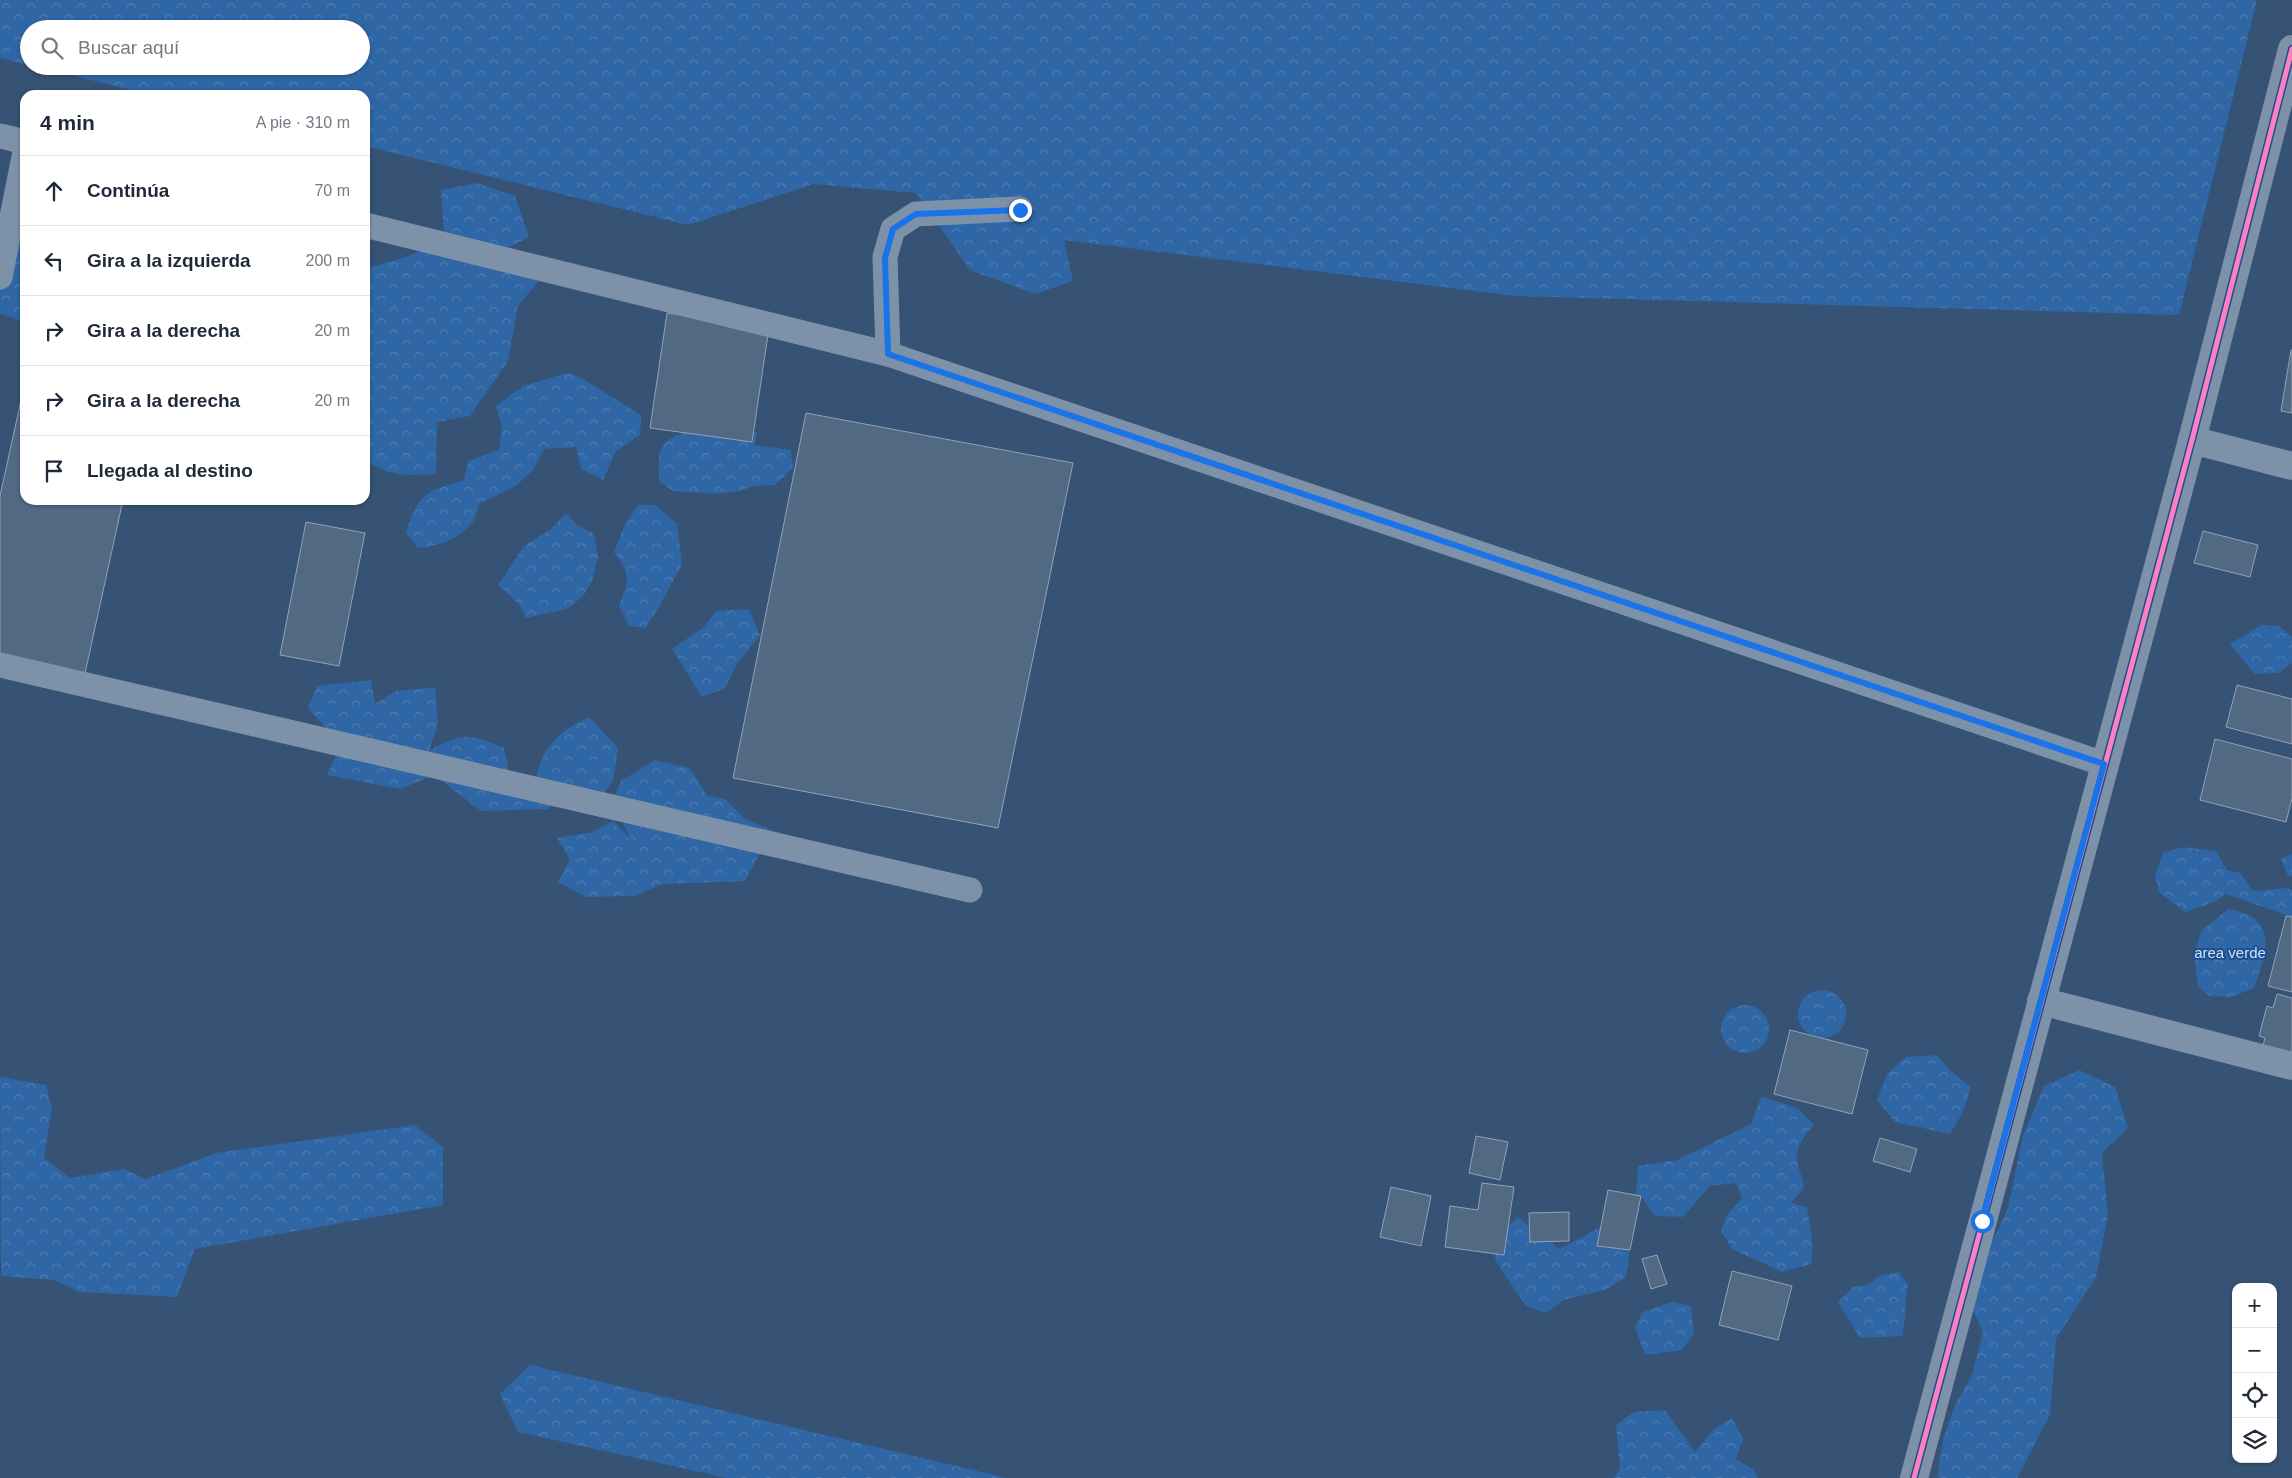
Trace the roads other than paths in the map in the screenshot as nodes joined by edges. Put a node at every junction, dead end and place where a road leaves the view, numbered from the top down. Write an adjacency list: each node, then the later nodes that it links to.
1 (2292, 48): 9 (street)
2 (0, 136): 3 (lane)
3 (20, 141)
4 (20, 177): 7 (lane)
5 (1020, 210): 8 (lane)
6 (370, 226): 8 (lane)
7 (0, 276)
8 (888, 354): 12 (lane)
9 (2192, 440): 10 (street); 12 (street)
10 (2292, 466)
11 (0, 665): 13 (lane)
12 (2104, 764): 14 (street)
13 (970, 890)
14 (2041, 1001): 15 (street); 16 (street)
15 (2292, 1066)
16 (1914, 1478)

